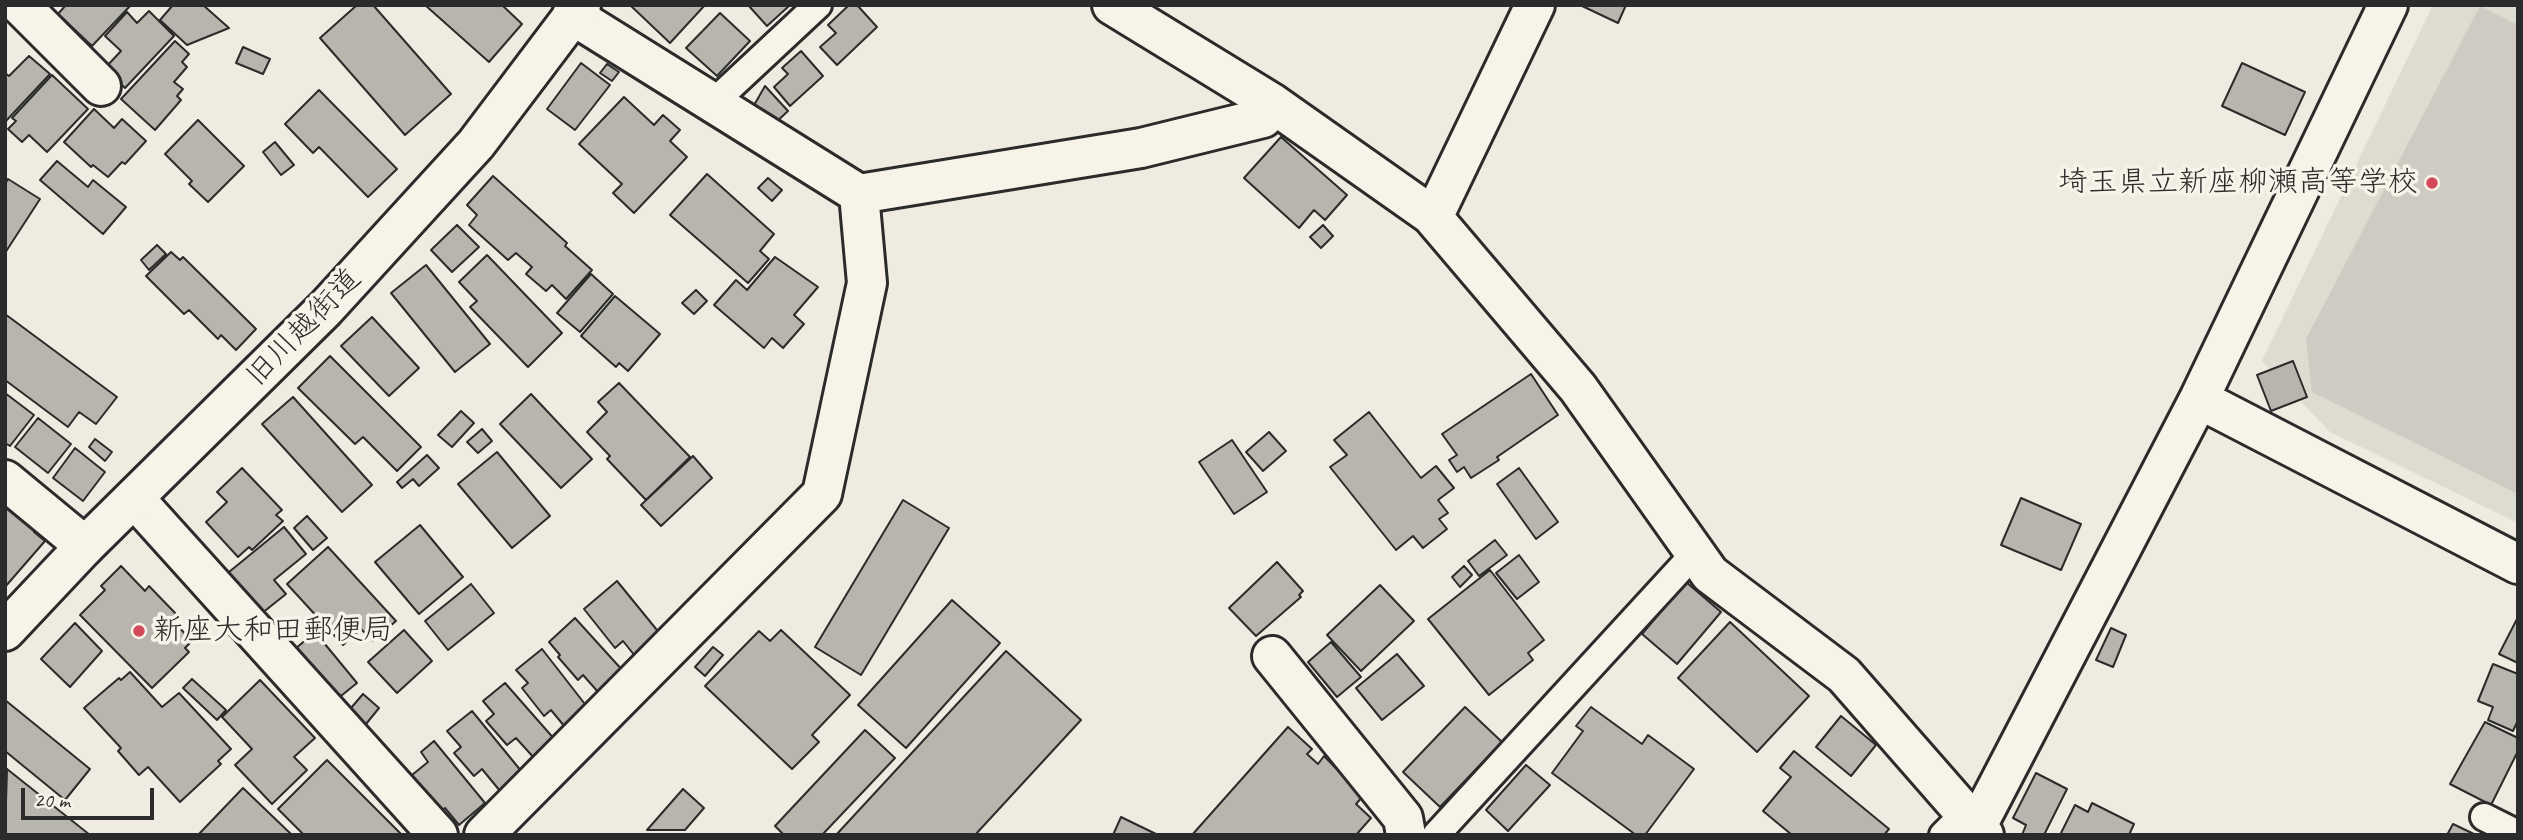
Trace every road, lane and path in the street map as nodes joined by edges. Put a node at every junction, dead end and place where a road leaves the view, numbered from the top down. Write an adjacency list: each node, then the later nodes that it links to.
1 (20, 5): 7 (street)
2 (818, 5): 8 (lane)
3 (1112, 5): 9 (street)
4 (1535, 5): 11 (street)
5 (2388, 5): 12 (street)
6 (577, 10): 8 (street); 14 (street, 旧川越街道)
7 (101, 86)
8 (713, 103): 10 (street)
9 (1272, 103): 10 (street); 11 (street)
10 (859, 194): 24 (street)
11 (1431, 215): 16 (street)
12 (2199, 399): 17 (street); 21 (street)
13 (5, 480): 15 (street)
14 (134, 498): 15 (street, 旧川越街道); 23 (street)
15 (85, 545): 18 (street, 旧川越街道)
16 (1694, 554): 21 (street); 26 (lane)
17 (2518, 564)
18 (5, 631)
19 (1272, 656): 25 (street)
20 (2484, 817): 22 (lane)
21 (1967, 827)
22 (2518, 834)
23 (438, 835)
24 (484, 835)
25 (1406, 835)
26 (1436, 835)

